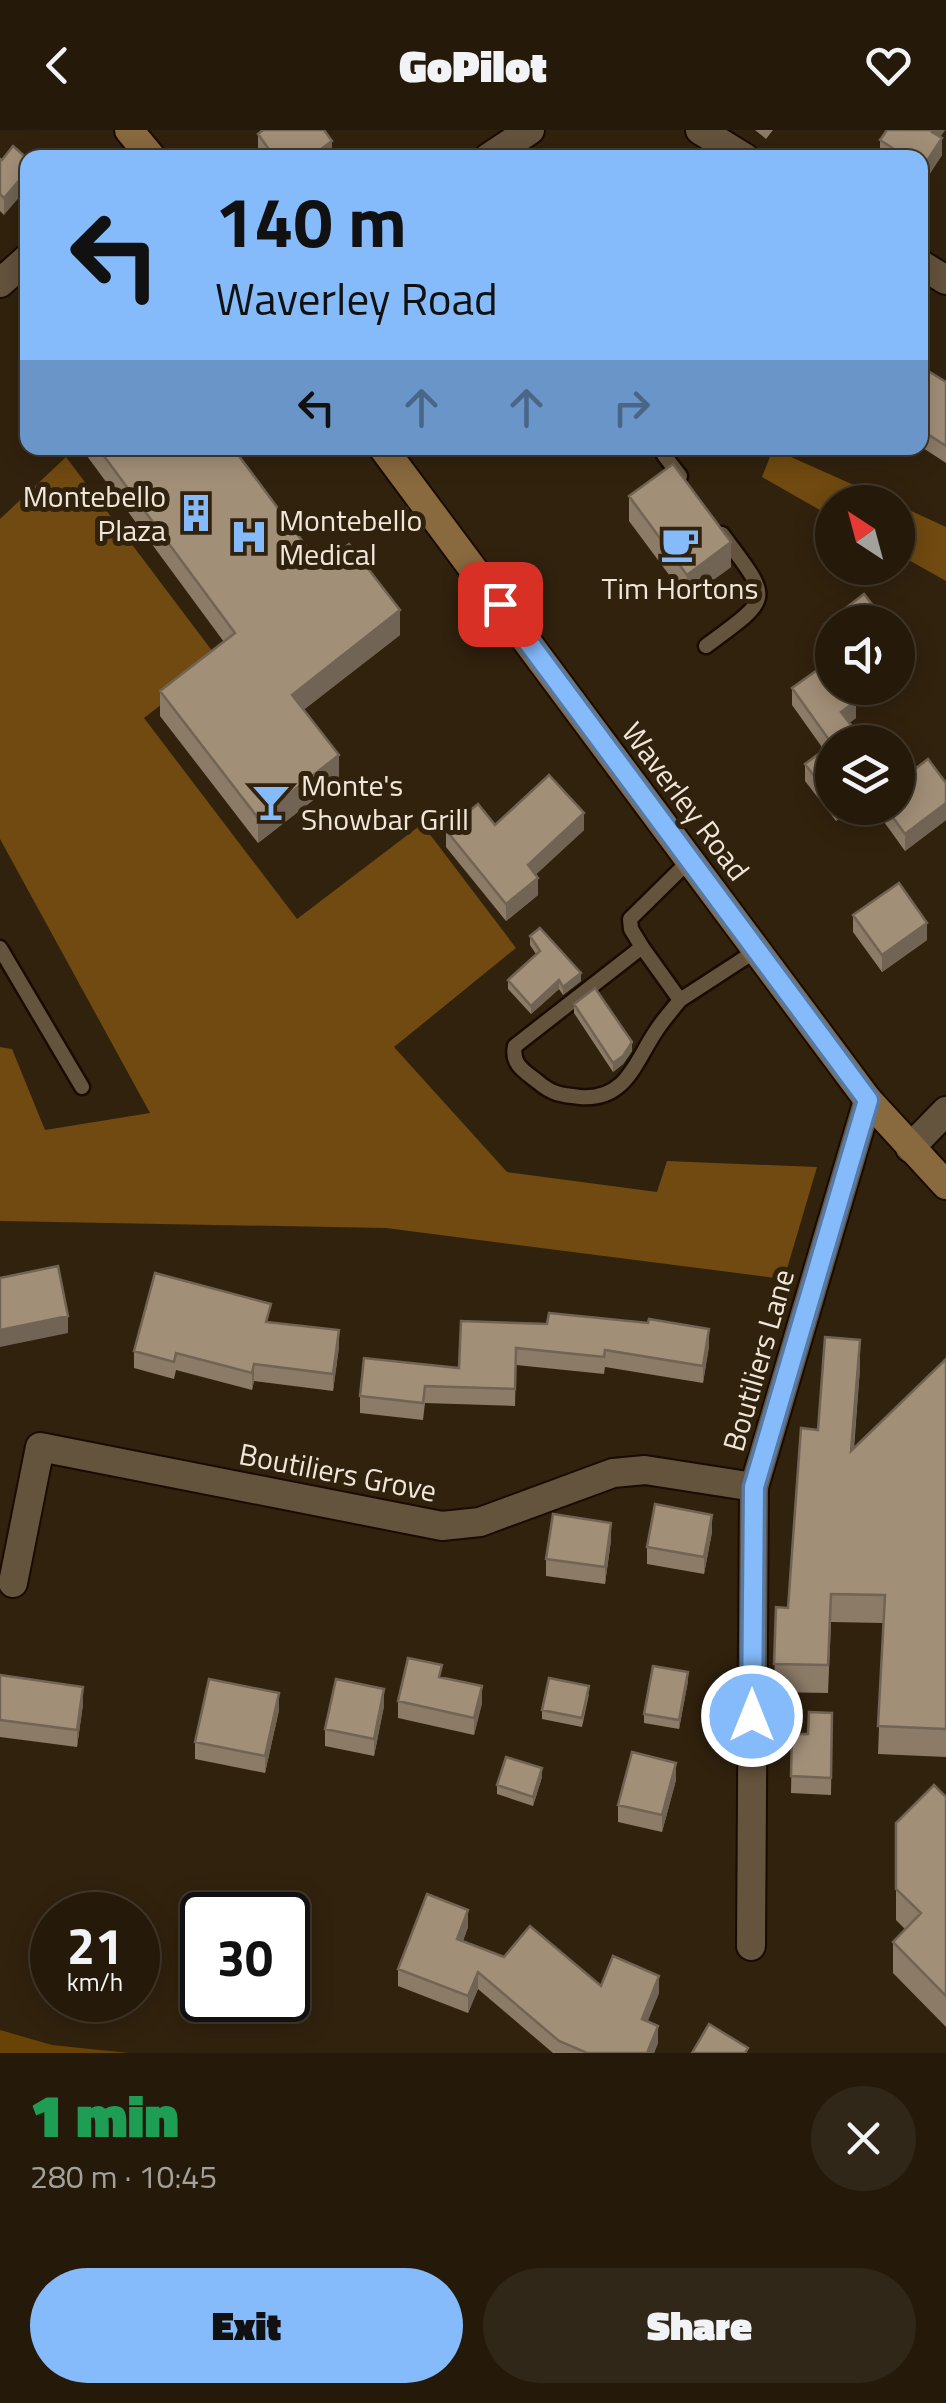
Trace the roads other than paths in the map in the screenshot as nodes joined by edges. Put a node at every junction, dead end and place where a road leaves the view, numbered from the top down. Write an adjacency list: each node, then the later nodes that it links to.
1 (530, 130): 3 (street)
2 (700, 130): 4 (street)
3 (500, 150)
4 (732, 150)
5 (20, 265): 6 (street)
6 (0, 284)
7 (388, 455): 12 (main road, Waverley Road)
8 (664, 455): 9 (lane)
9 (687, 486)
10 (710, 518): 11 (lane)
11 (706, 646)
12 (690, 860): 13 (lane); 15 (main road, Waverley Road)
13 (642, 947): 16 (lane); 16 (lane)
14 (0, 948): 17 (lane)
15 (757, 950): 16 (lane); 18 (main road, Waverley Road)
16 (680, 1000)
17 (82, 1087)
18 (868, 1100): 20 (main road, Waverley Road); 22 (street, Boutiliers Lane)
19 (946, 1111): 20 (street)
20 (910, 1148): 21 (main road, Waverley Road)
21 (946, 1185)
22 (754, 1487): 23 (street, Boutiliers Grove); 24 (street, Boutiliers Lane)
23 (13, 1583)
24 (751, 1946)

